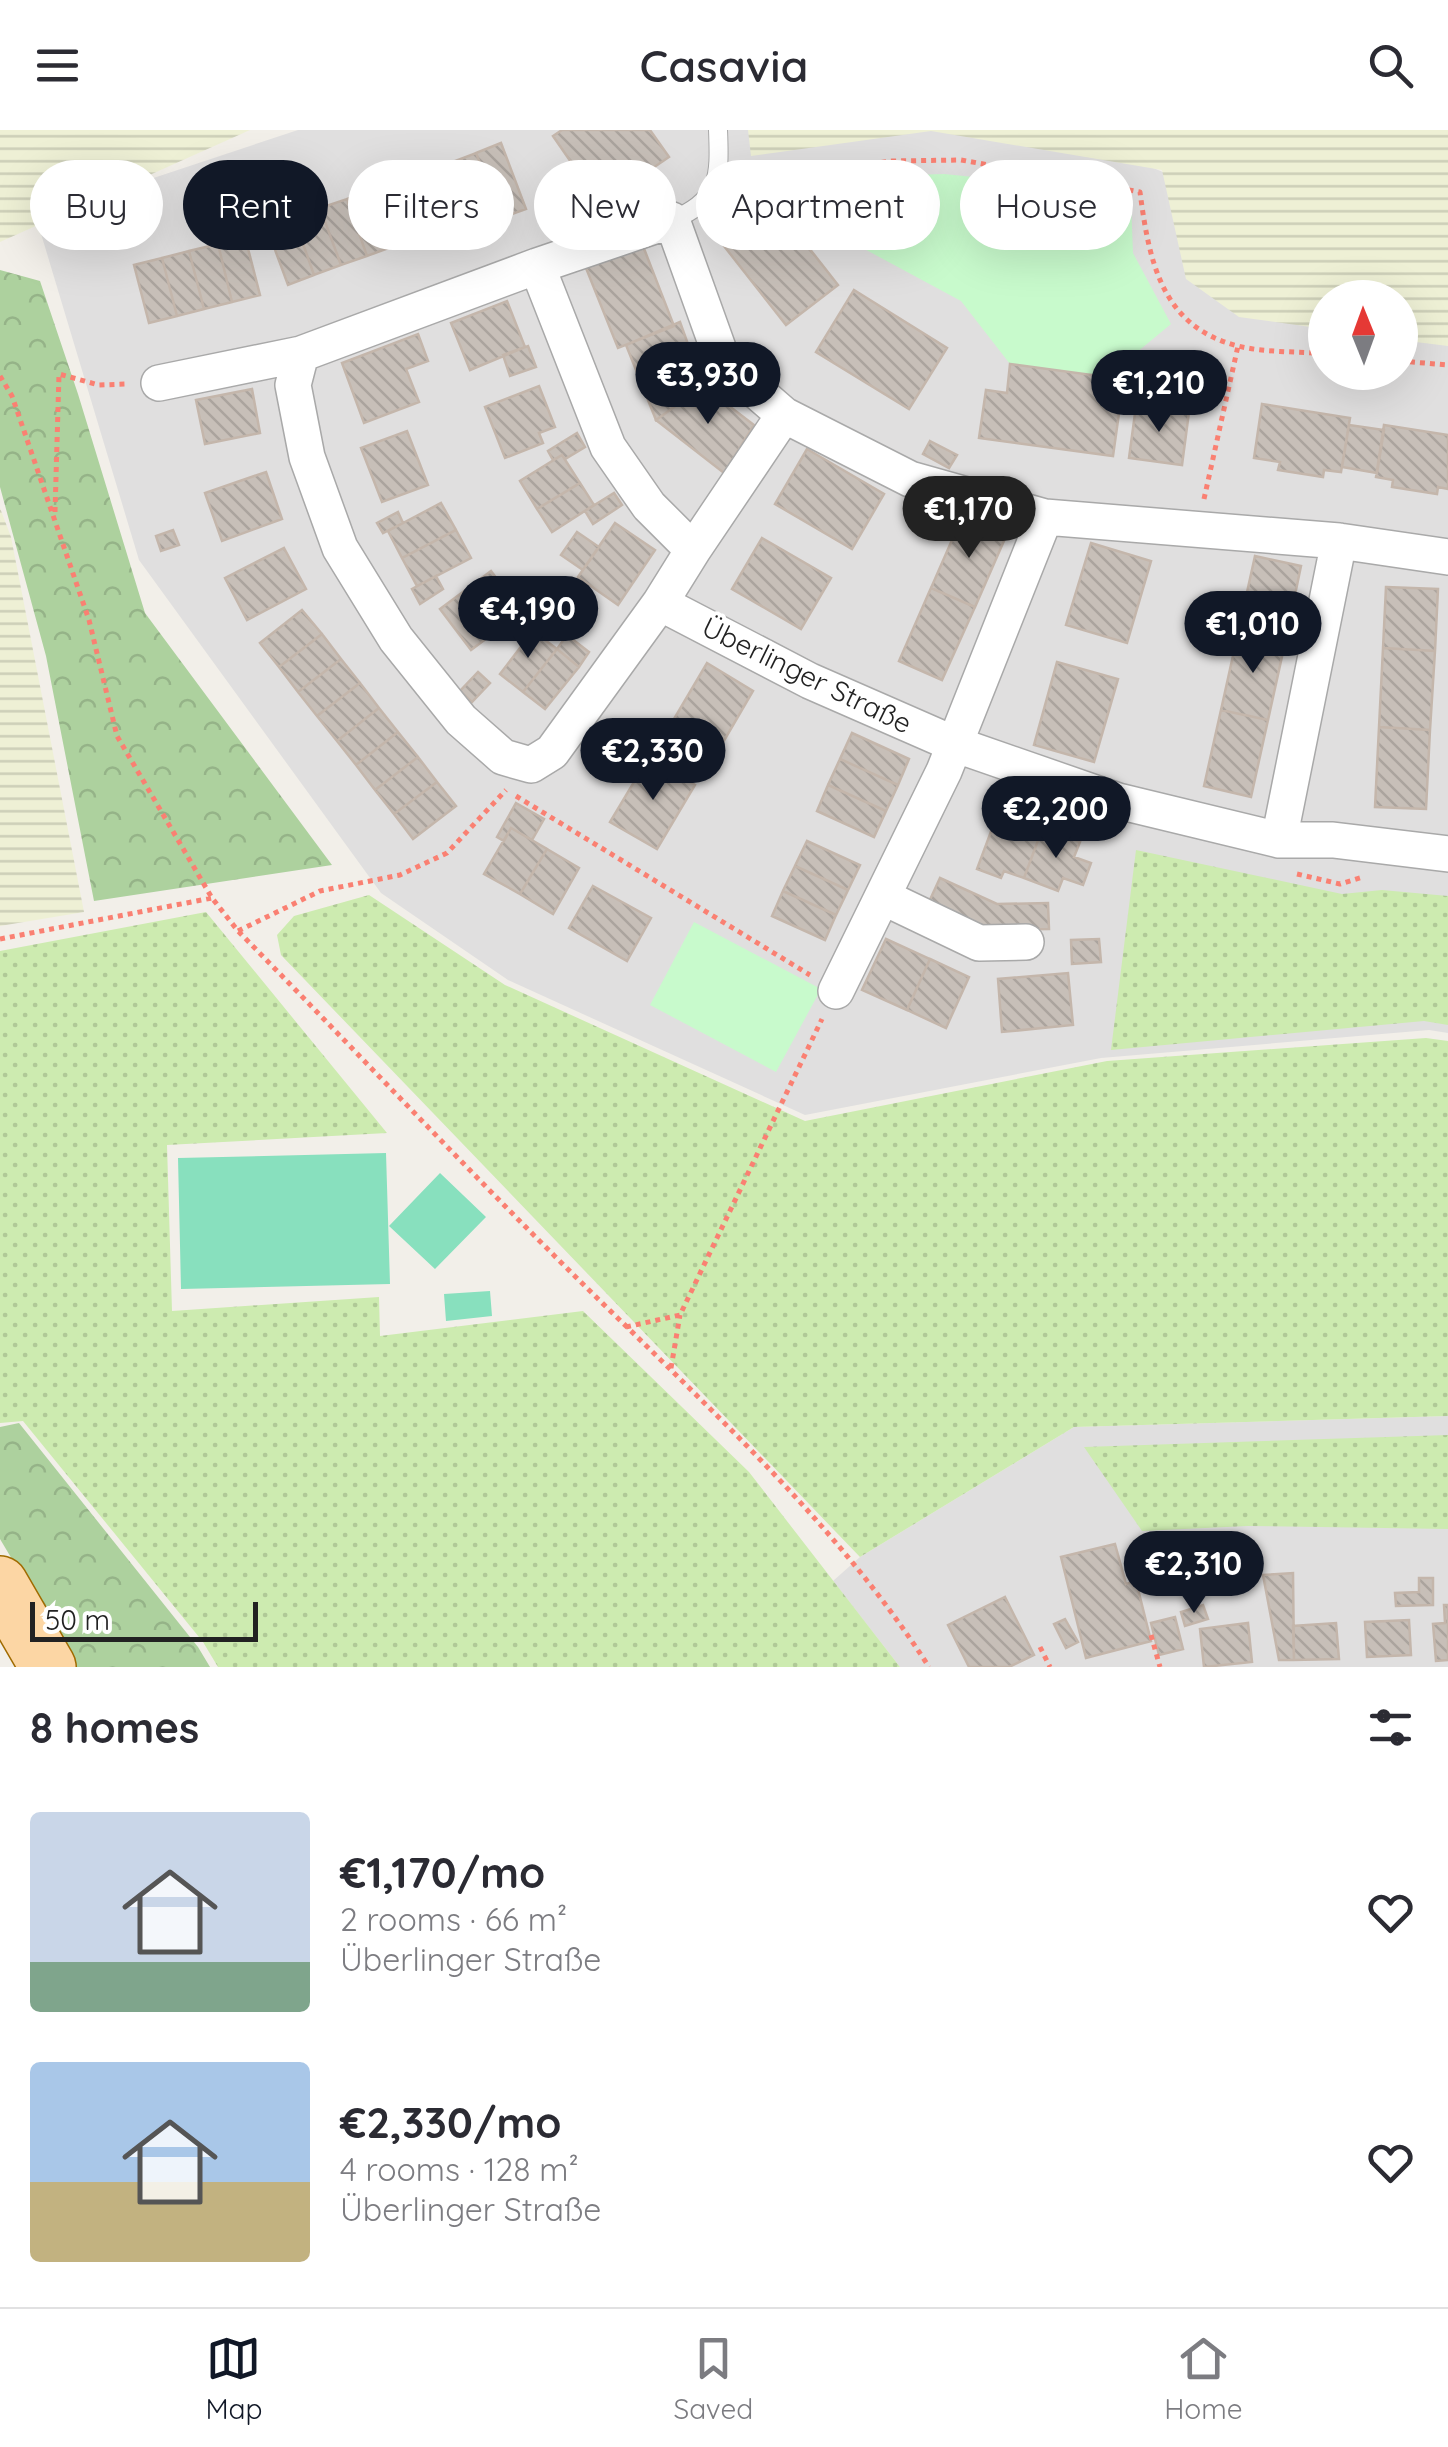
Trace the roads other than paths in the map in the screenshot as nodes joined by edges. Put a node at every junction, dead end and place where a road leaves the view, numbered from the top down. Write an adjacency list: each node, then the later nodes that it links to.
1 (718, 130): 2 (lane)
2 (685, 215): 3 (street); 6 (street)
3 (536, 266): 4 (street); 9 (street)
4 (301, 354): 5 (street); 11 (street)
5 (159, 383)
6 (784, 415): 7 (street); 9 (street)
7 (1045, 517): 8 (street); 12 (street)
8 (1339, 541): 10 (street); 13 (street)
9 (694, 550): 11 (street)
10 (1448, 557)
11 (660, 603): 12 (street, Überlinger Straße)
12 (954, 744): 13 (street, Überlinger Straße); 15 (street)
13 (1280, 840): 14 (street, Überlinger Straße)
14 (1448, 854)
15 (883, 897): 16 (street); 17 (street)
16 (1026, 942)
17 (836, 991)
18 (0, 1584): 19 (main road)
19 (48, 1667)

